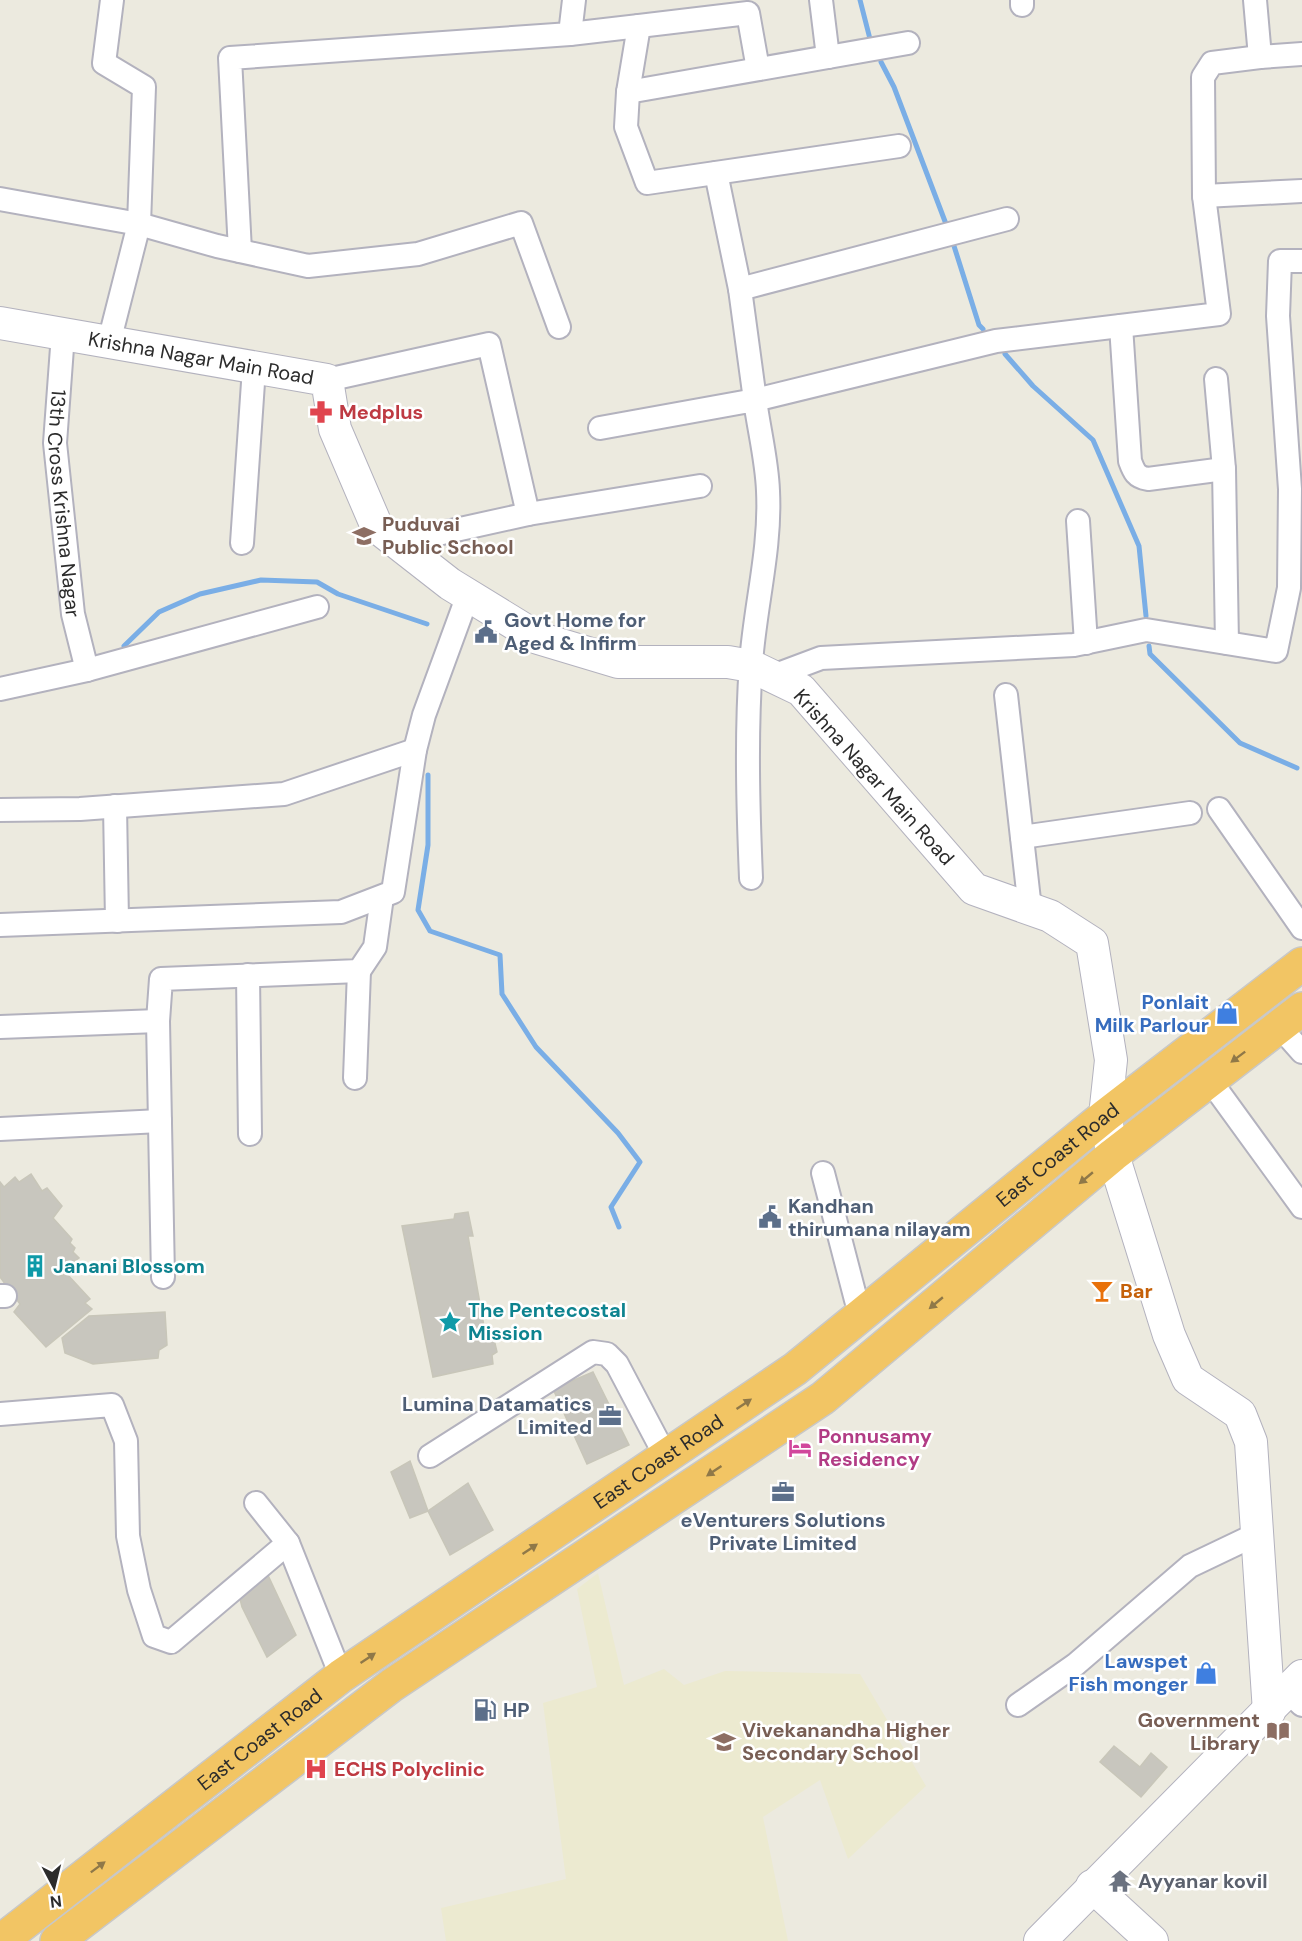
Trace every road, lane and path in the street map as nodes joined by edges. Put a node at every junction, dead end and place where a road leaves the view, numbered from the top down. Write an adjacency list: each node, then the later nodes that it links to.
1 (112, 0): 19 (street)
2 (574, 0): 6 (street)
3 (821, 0): 9 (street)
4 (1255, 0): 10 (street)
5 (639, 26): 6 (street); 11 (street); 12 (street)
6 (570, 34): 20 (street)
7 (908, 43): 9 (street)
8 (1302, 54): 10 (street)
9 (828, 57): 11 (street)
10 (1260, 57): 16 (street)
11 (758, 69): 12 (street)
12 (628, 92): 14 (street)
13 (899, 146): 14 (street)
14 (716, 173): 22 (street)
15 (1302, 191): 16 (street)
16 (1204, 196): 24 (street)
17 (0, 199): 19 (street)
18 (1008, 219): 22 (street)
19 (139, 224): 20 (street); 27 (street)
20 (240, 251): 25 (street)
21 (1302, 261): 37 (street)
22 (740, 289): 31 (street)
23 (0, 322): 26 (street, Krishna Nagar Main Road)
24 (1121, 326): 31 (street); 33 (street)
25 (559, 327)
26 (63, 334): 27 (street, Krishna Nagar Main Road); 44 (street, 13th Cross Krishna Nagar)
27 (109, 342): 28 (street, Krishna Nagar Main Road)
28 (254, 368): 30 (street, Krishna Nagar Main Road); 38 (street)
29 (1216, 379): 33 (street)
30 (327, 380): 35 (street); 39 (street, Krishna Nagar Main Road)
31 (755, 400): 32 (street); 45 (street)
32 (600, 428)
33 (1224, 469): 43 (street)
34 (700, 486): 35 (street)
35 (528, 514): 39 (street)
36 (1078, 521): 42 (street)
37 (1296, 533): 43 (street)
38 (242, 543)
39 (397, 543): 40 (street, Krishna Nagar Main Road)
40 (468, 595): 45 (street, Krishna Nagar Main Road); 48 (street)
41 (316, 607): 44 (street)
42 (1086, 643): 43 (street); 45 (street)
43 (1227, 643)
44 (87, 670): 46 (street)
45 (762, 671): 54 (street); 56 (street, Krishna Nagar Main Road)
46 (0, 689)
47 (1006, 695): 53 (street)
48 (415, 750): 49 (street); 55 (street)
49 (115, 806): 51 (street); 57 (street)
50 (1219, 809): 59 (street)
51 (0, 810)
52 (1190, 813): 53 (street)
53 (1022, 837): 56 (street)
54 (751, 878)
55 (382, 897): 57 (street); 61 (street)
56 (1030, 909): 69 (street, Krishna Nagar Main Road)
57 (117, 921): 58 (street)
58 (0, 926)
59 (1302, 928)
60 (1302, 964): 69 (highway, East Coast Road)
61 (359, 971): 62 (street); 67 (street)
62 (248, 975): 64 (street); 72 (street)
63 (1291, 1017): 66 (street); 68 (highway, East Coast Road, one-way to 68)
64 (158, 1020): 65 (street); 70 (street)
65 (0, 1027)
66 (1302, 1052)
67 (355, 1078)
68 (1209, 1079): 73 (highway, East Coast Road); 75 (street)
69 (1105, 1116): 73 (street); 77 (highway, East Coast Road)
70 (160, 1121): 71 (street); 76 (street)
71 (0, 1129)
72 (250, 1134)
73 (1113, 1155): 82 (street); 89 (highway, East Coast Road, one-way to 89)
74 (823, 1173): 77 (street)
75 (1302, 1207)
76 (163, 1277)
77 (865, 1314): 80 (highway, East Coast Road, one-way to 77)
78 (0, 1414): 83 (street)
79 (429, 1456): 80 (street)
80 (666, 1457): 84 (highway, East Coast Road, one-way to 80)
81 (256, 1503): 83 (street)
82 (1257, 1534): 85 (street); 86 (street)
83 (288, 1544): 84 (street)
84 (341, 1676): 88 (highway, East Coast Road, one-way to 84)
85 (1290, 1696): 87 (street)
86 (1018, 1705)
87 (1092, 1886): 90 (street); 91 (street)
88 (2, 1941)
89 (57, 1941)
90 (1040, 1941)
91 (1152, 1941)

